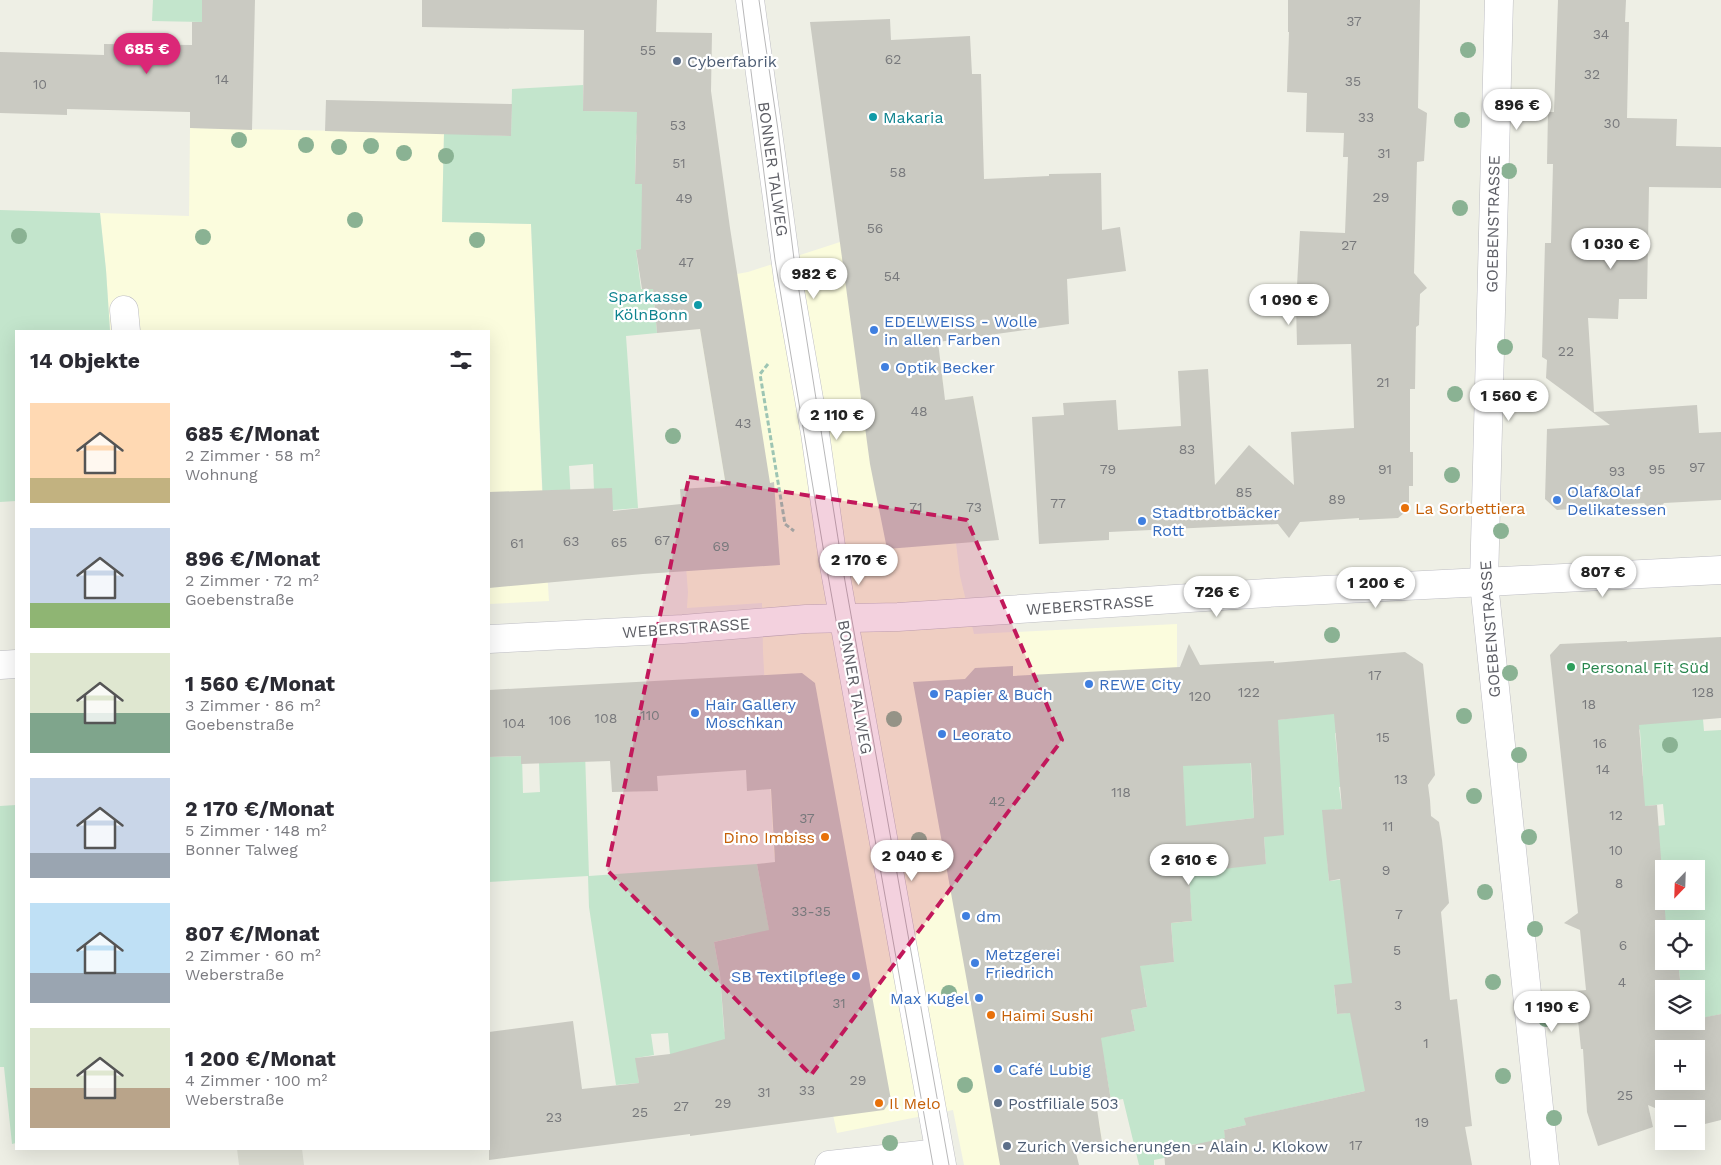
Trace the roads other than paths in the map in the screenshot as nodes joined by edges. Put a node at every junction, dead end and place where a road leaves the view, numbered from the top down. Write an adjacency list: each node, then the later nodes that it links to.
1 (750, 0): 5 (street, BONNER TALWEG)
2 (1499, 0): 4 (street, GOEBENSTRASSE)
3 (1721, 570): 4 (street, WEBERSTRASSE)
4 (1484, 583): 5 (street, WEBERSTRASSE); 11 (street, GOEBENSTRASSE)
5 (843, 618): 6 (street, WEBERSTRASSE); 9 (street, BONNER TALWEG)
6 (490, 639)
7 (15, 664): 8 (street)
8 (0, 665)
9 (941, 1159): 10 (street)
10 (829, 1165)
11 (1544, 1165)

